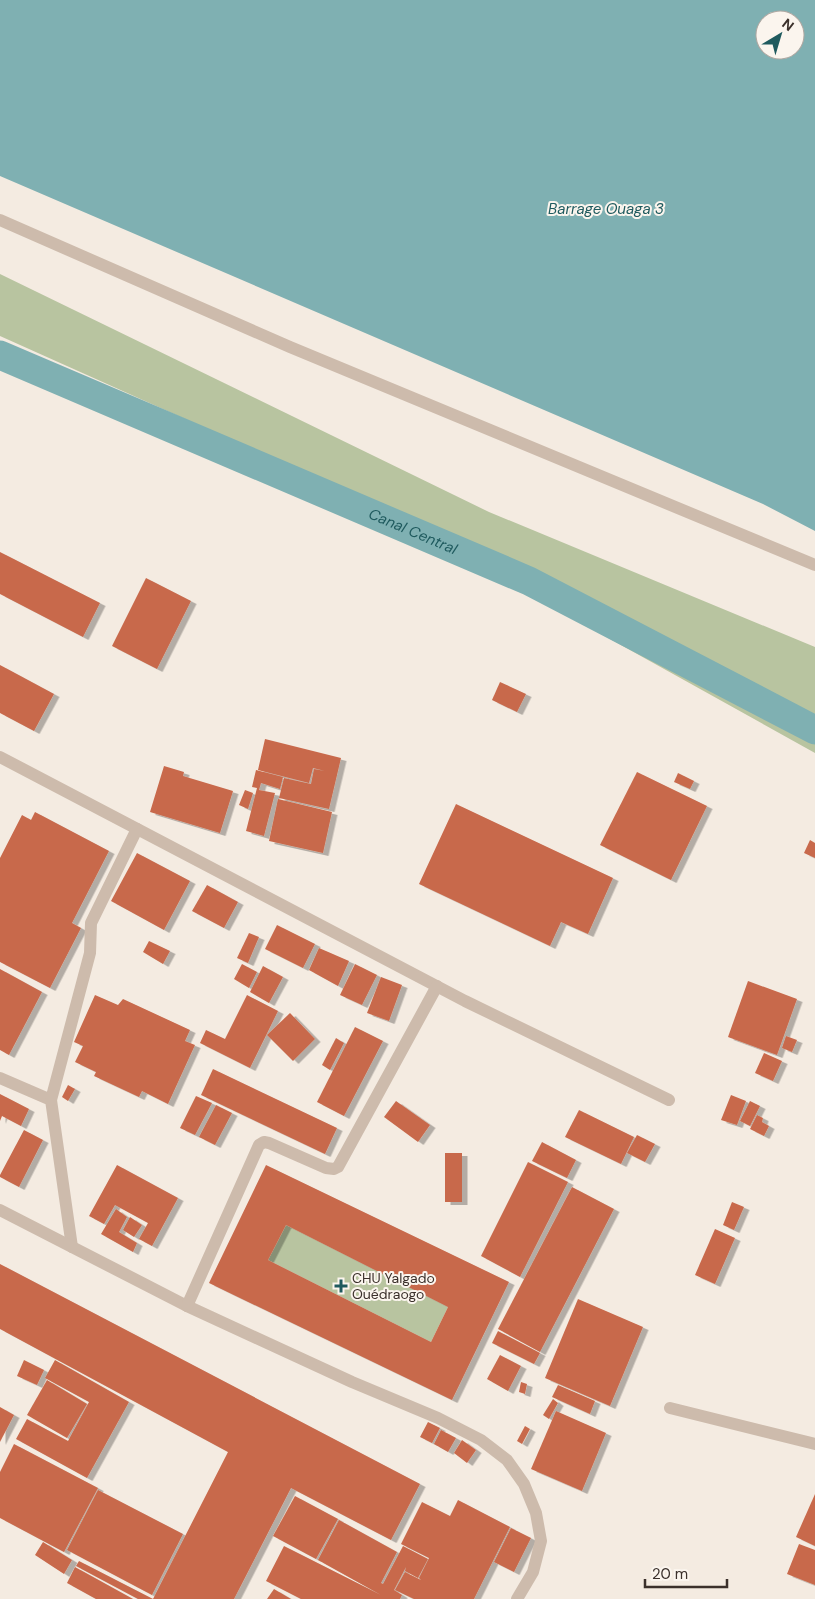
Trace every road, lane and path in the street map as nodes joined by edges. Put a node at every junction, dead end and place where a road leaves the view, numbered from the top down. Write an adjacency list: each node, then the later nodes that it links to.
1 (0, 220): 2 (street)
2 (815, 565)
3 (0, 757): 4 (street)
4 (137, 829): 5 (street); 7 (street)
5 (437, 986): 8 (street); 11 (street)
6 (0, 1078): 7 (street)
7 (51, 1100): 10 (street)
8 (669, 1100)
9 (0, 1210): 10 (street)
10 (72, 1247): 11 (street)
11 (187, 1306): 14 (street)
12 (670, 1408): 13 (street)
13 (815, 1444)
14 (517, 1599)

